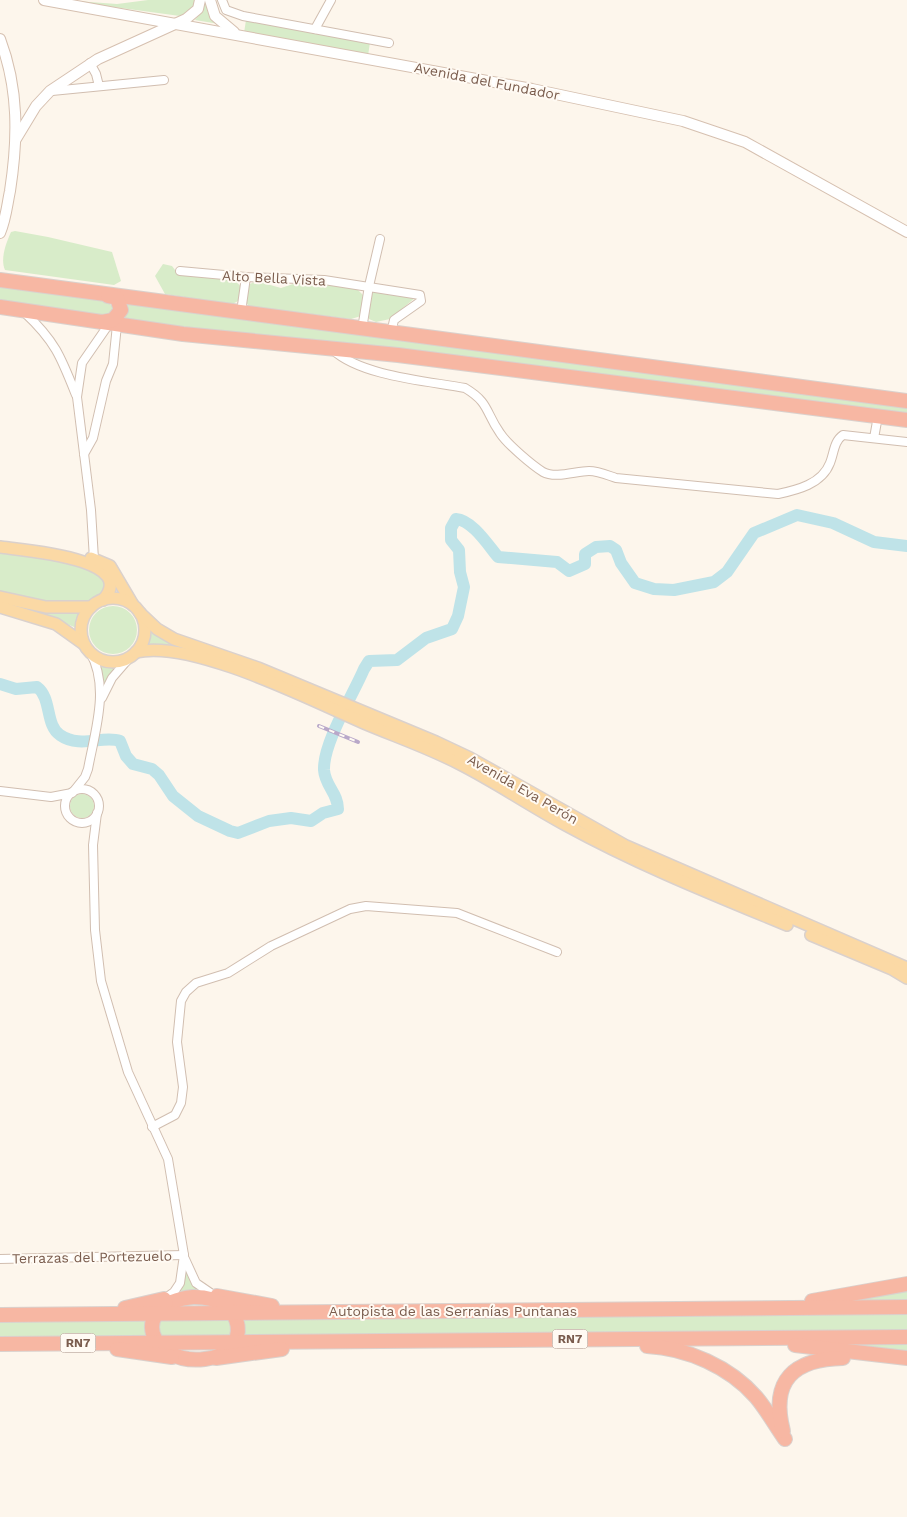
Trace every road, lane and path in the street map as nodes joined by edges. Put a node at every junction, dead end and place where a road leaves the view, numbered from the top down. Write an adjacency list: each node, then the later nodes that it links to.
1 (44, 0): 6 (main road, Avenida del Fundador)
2 (200, 0): 6 (main road)
3 (210, 0): 8 (main road)
4 (331, 0): 7 (street)
5 (222, 2): 7 (street)
6 (178, 23): 8 (main road, Avenida del Fundador); 11 (main road)
7 (315, 29): 10 (street)
8 (240, 35): 17 (main road, Avenida del Fundador)
9 (0, 39): 15 (main road)
10 (389, 43)
11 (90, 63): 13 (street); 14 (main road)
12 (164, 80): 13 (street)
13 (100, 86): 14 (street)
14 (50, 91): 15 (main road)
15 (16, 139): 16 (main road)
16 (0, 232)
17 (907, 232)
18 (380, 239): 22 (street)
19 (180, 271): 20 (street, Alto Bella Vista)
20 (246, 277): 22 (street, Alto Bella Vista); 26 (street)
21 (0, 280): 23 (highway)
22 (369, 286): 29 (street); 30 (street, Alto Bella Vista)
23 (100, 293): 26 (highway); 27 (highway)
24 (0, 307): 25 (highway)
25 (23, 311): 27 (highway); 32 (street)
26 (241, 312): 29 (highway)
27 (89, 321): 28 (highway)
28 (113, 325): 31 (highway); 32 (street); 38 (street)
29 (362, 329): 30 (highway)
30 (390, 333): 33 (highway)
31 (331, 349): 34 (highway); 36 (street)
32 (77, 397): 38 (street)
33 (907, 401)
34 (878, 416): 35 (highway); 36 (street)
35 (907, 420)
36 (874, 438): 37 (street)
37 (907, 442)
38 (84, 454): 41 (street)
39 (0, 547): 40 (main road)
40 (66, 557): 41 (main road); 43 (main road)
41 (94, 559): 46 (main road)
42 (0, 598): 45 (main road)
43 (102, 600): 45 (main road); 46 (main road)
44 (0, 607): 47 (main road)
45 (91, 607): 47 (main road)
46 (136, 609): 48 (main road); 49 (main road, Avenida Eva Perón)
47 (89, 650): 48 (main road); 50 (street, Terrazas del Portezuelo)
48 (134, 654): 49 (main road, Avenida Eva Perón); 50 (street, Terrazas del Portezuelo)
49 (322, 699): 51 (main road, Avenida Eva Perón)
50 (99, 707): 52 (street, Terrazas del Portezuelo)
51 (370, 720): 62 (main road, Avenida Eva Perón); 63 (main road, Avenida Eva Perón)
52 (88, 769): 54 (street, Terrazas del Portezuelo); 55 (street, Terrazas del Portezuelo)
53 (0, 791): 56 (street)
54 (72, 792): 55 (street); 56 (street); 57 (street, Terrazas del Portezuelo)
55 (94, 794): 58 (street, Terrazas del Portezuelo)
56 (51, 798): 57 (street)
57 (66, 812): 59 (street)
58 (97, 813): 59 (street); 60 (street, Terrazas del Portezuelo)
59 (78, 823): 60 (street)
60 (93, 845): 64 (street, Terrazas del Portezuelo)
61 (557, 952): 64 (street)
62 (907, 968)
63 (907, 978)
64 (152, 1128): 65 (street, Terrazas del Portezuelo)
65 (184, 1256): 66 (street, Terrazas del Portezuelo); 68 (street, Terrazas del Portezuelo); 69 (street, Terrazas del Portezuelo)
66 (0, 1259)
67 (907, 1284): 71 (highway)
68 (215, 1297): 69 (highway); 72 (highway); 73 (highway)
69 (162, 1306): 73 (highway, Autopista de las Serranías Puntanas / RN7); 74 (highway, Autopista de las Serranías Puntanas / RN7); 79 (highway)
70 (907, 1307): 71 (highway, Autopista de las Serranías Puntanas / RN7)
71 (663, 1310): 72 (highway, Autopista de las Serranías Puntanas / RN7)
72 (315, 1312): 73 (highway, Autopista de las Serranías Puntanas / RN7)
73 (234, 1313): 80 (highway)
74 (0, 1315)
75 (907, 1337): 76 (highway, Autopista de las Serranías Puntanas / RN7)
76 (672, 1338): 77 (highway, Autopista de las Serranías Puntanas / RN7); 83 (highway)
77 (462, 1340): 78 (highway, Autopista de las Serranías Puntanas / RN7); 83 (highway)
78 (325, 1341): 80 (highway, Autopista de las Serranías Puntanas / RN7); 86 (highway)
79 (157, 1342): 80 (highway, Autopista de las Serranías Puntanas / RN7); 81 (highway, Autopista de las Serranías Puntanas / RN7); 84 (highway)
80 (234, 1342): 86 (highway)
81 (79, 1343): 82 (highway, Autopista de las Serranías Puntanas / RN7); 84 (highway)
82 (0, 1344)
83 (887, 1357): 85 (highway)
84 (184, 1358): 86 (highway)
85 (907, 1358)
86 (206, 1359)

